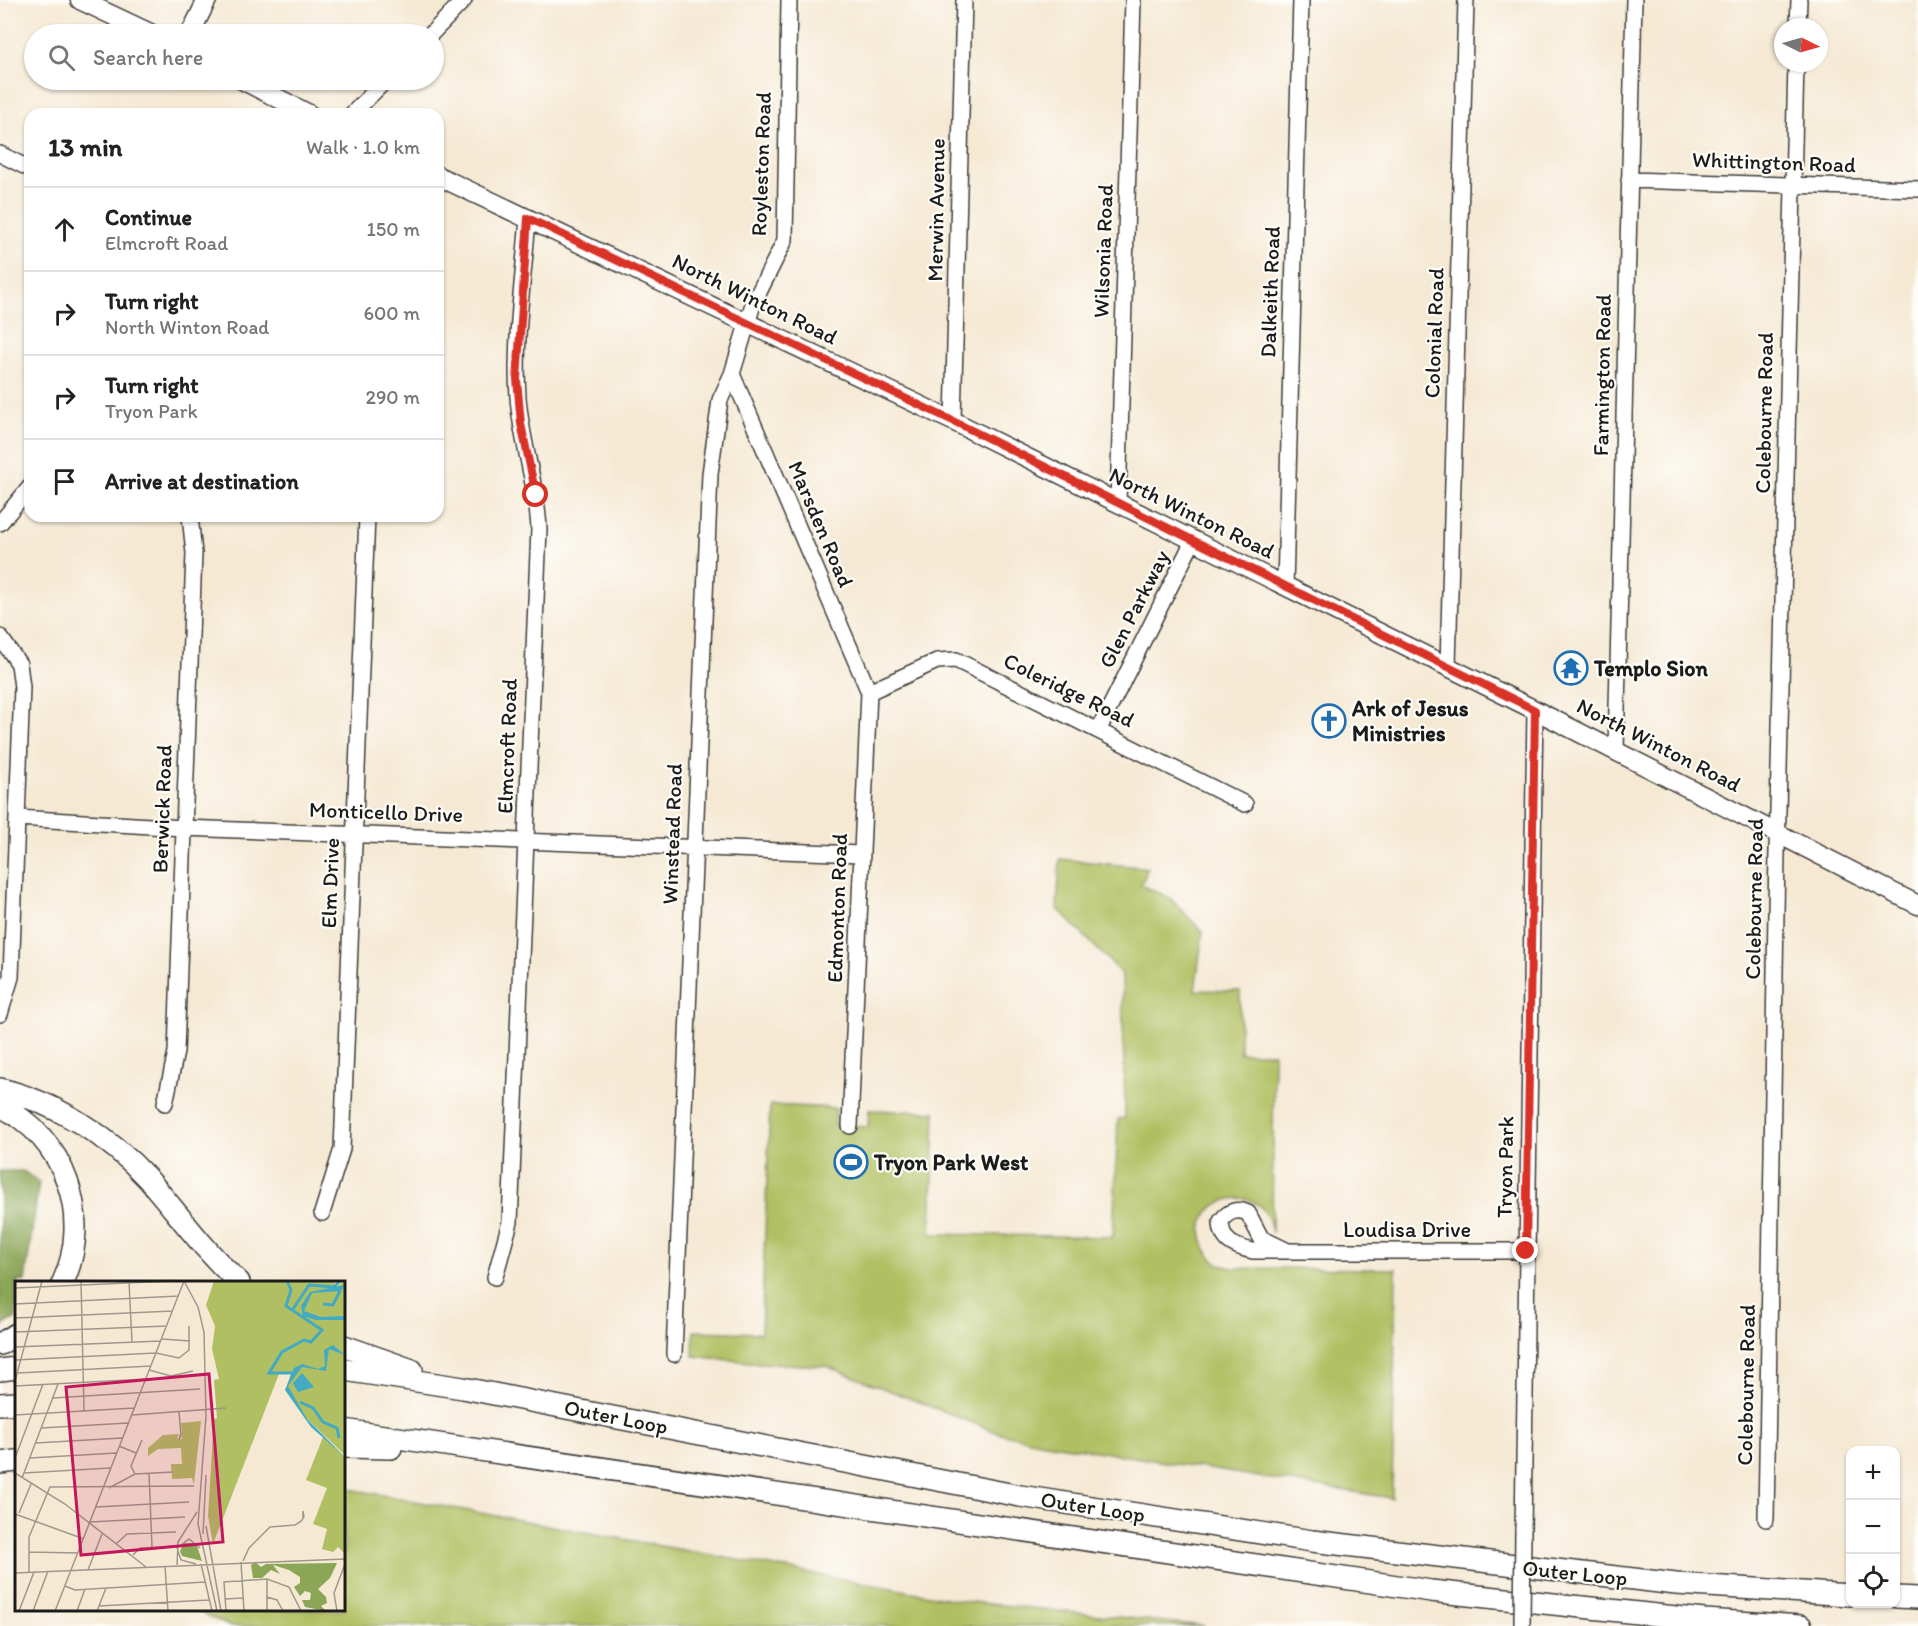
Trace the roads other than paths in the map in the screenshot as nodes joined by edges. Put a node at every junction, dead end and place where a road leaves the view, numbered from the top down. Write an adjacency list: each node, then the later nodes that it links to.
1 (80, 0): 12 (main road)
2 (207, 0): 13 (main road)
3 (464, 0): 14 (street)
4 (789, 0): 27 (street, Royleston Road)
5 (964, 0): 29 (street, Merwin Avenue)
6 (1133, 0): 31 (street, Wilsonia Road)
7 (1301, 0): 36 (street, Dalkeith Road)
8 (1466, 0): 38 (street, Colonial Road)
9 (1634, 0): 23 (street, Farmington Road)
10 (1799, 0): 11 (street)
11 (1798, 18)
12 (131, 24)
13 (195, 24)
14 (440, 24)
15 (1796, 72): 24 (street, Colebourne Road)
16 (262, 90): 18 (main road)
17 (376, 90): 19 (street)
18 (297, 108)
19 (358, 108)
20 (0, 154): 21 (street)
21 (24, 166)
22 (444, 179): 26 (main road, North Winton Road)
23 (1629, 180): 24 (street, Whittington Road); 42 (street, Farmington Road)
24 (1792, 185): 25 (street, Whittington Road); 46 (street, Colebourne Road)
25 (1918, 189)
26 (528, 218): 27 (main road, North Winton Road); 48 (street, Elmcroft Road)
27 (747, 321): 28 (street, Winstead Road); 29 (main road, North Winton Road)
28 (732, 374): 39 (street, Marsden Road); 49 (street, Winstead Road)
29 (953, 421): 31 (main road, North Winton Road)
30 (24, 494): 34 (street)
31 (1118, 503): 35 (main road, North Winton Road)
32 (191, 522): 45 (street, Berwick Road)
33 (367, 522): 47 (street, Elm Drive)
34 (0, 523)
35 (1193, 541): 36 (main road, North Winton Road); 41 (street, Glen Parkway)
36 (1285, 586): 38 (main road, North Winton Road)
37 (0, 637): 44 (street)
38 (1448, 666): 40 (main road, North Winton Road)
39 (869, 692): 41 (street, Coleridge Road); 50 (street, Edmonton Road)
40 (1535, 710): 42 (main road, North Winton Road); 59 (street, Tryon Park)
41 (1099, 729): 43 (street, Coleridge Road)
42 (1616, 750): 46 (main road, North Winton Road)
43 (1245, 804)
44 (17, 818): 45 (street, Monticello Drive); 52 (street)
45 (184, 828): 47 (street, Monticello Drive); 54 (street, Berwick Road)
46 (1778, 832): 51 (main road, North Winton Road); 78 (street, Colebourne Road)
47 (355, 833): 48 (street, Monticello Drive); 57 (street, Elm Drive)
48 (526, 840): 49 (street, Monticello Drive); 60 (street, Elmcroft Road)
49 (693, 848): 50 (street, Monticello Drive); 66 (street, Winstead Road)
50 (861, 855): 56 (street, Edmonton Road)
51 (1918, 905)
52 (0, 1014)
53 (0, 1089): 62 (highway)
54 (165, 1103)
55 (0, 1106): 61 (highway)
56 (850, 1126)
57 (322, 1213)
58 (1288, 1251): 59 (street, Loudisa Drive)
59 (1526, 1251): 82 (street, Tryon Park, bridge)
60 (495, 1277)
61 (63, 1281)
62 (238, 1281)
63 (15, 1335): 64 (highway)
64 (0, 1344)
65 (345, 1346): 70 (highway)
66 (674, 1354)
67 (15, 1368): 68 (highway)
68 (0, 1370)
69 (345, 1370): 70 (highway, Outer Loop)
70 (508, 1396): 79 (highway, Outer Loop)
71 (15, 1403): 72 (highway)
72 (0, 1404)
73 (345, 1430): 75 (highway, Outer Loop)
74 (345, 1447): 75 (highway)
75 (506, 1454): 83 (highway, Outer Loop)
76 (15, 1461): 77 (highway)
77 (0, 1463)
78 (1766, 1519)
79 (1846, 1595)
80 (1900, 1597): 81 (highway)
81 (1918, 1598)
82 (1522, 1626)
83 (1801, 1626)

